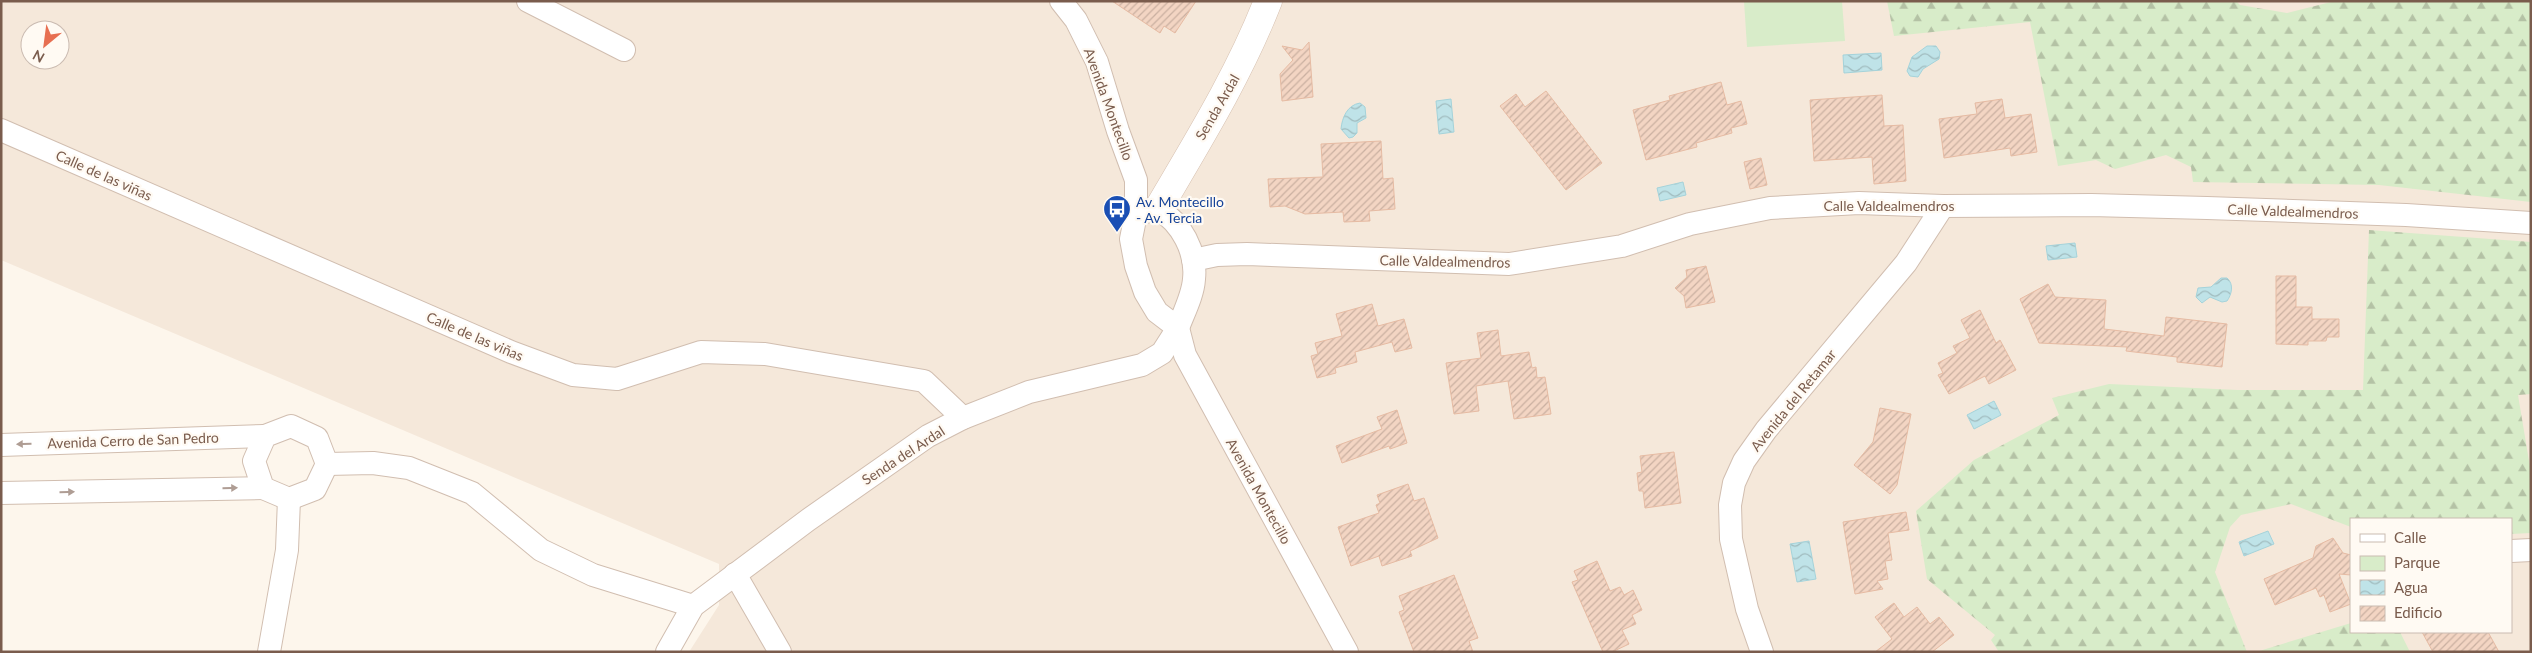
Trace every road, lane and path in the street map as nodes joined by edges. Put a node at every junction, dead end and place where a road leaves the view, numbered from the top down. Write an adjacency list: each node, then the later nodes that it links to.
1 (528, 1): 4 (street)
2 (1061, 1): 7 (street, Avenida Montecillo)
3 (1268, 1): 7 (main road, Senda Ardal)
4 (624, 50)
5 (1, 130): 11 (street, Calle de las viñas)
6 (1943, 206): 8 (street, Calle Valdealmendros); 9 (street, Calle Valdealmendros); 26 (street, Avenida del Retamar)
7 (1147, 212): 9 (street); 10 (street, Avenida Montecillo)
8 (2531, 223)
9 (1193, 260): 10 (street, Senda del Ardal)
10 (1178, 328): 11 (street, Senda del Ardal); 25 (street, Avenida Montecillo)
11 (963, 418): 20 (street, Senda del Ardal)
12 (265, 436): 13 (street, Avenida Cerro de San Pedro, one-way to 13); 14 (street); 15 (street)
13 (1, 445)
14 (327, 464): 17 (street); 21 (street)
15 (263, 488): 16 (street, one-way to 15); 17 (street)
16 (1, 493)
17 (289, 499): 22 (street)
18 (2531, 550): 19 (street)
19 (2512, 551)
20 (735, 574): 21 (street, Senda del Ardal); 24 (street)
21 (693, 606): 23 (street, Senda del Ardal)
22 (269, 652)
23 (666, 652)
24 (780, 652)
25 (1347, 652)
26 (1762, 652)

